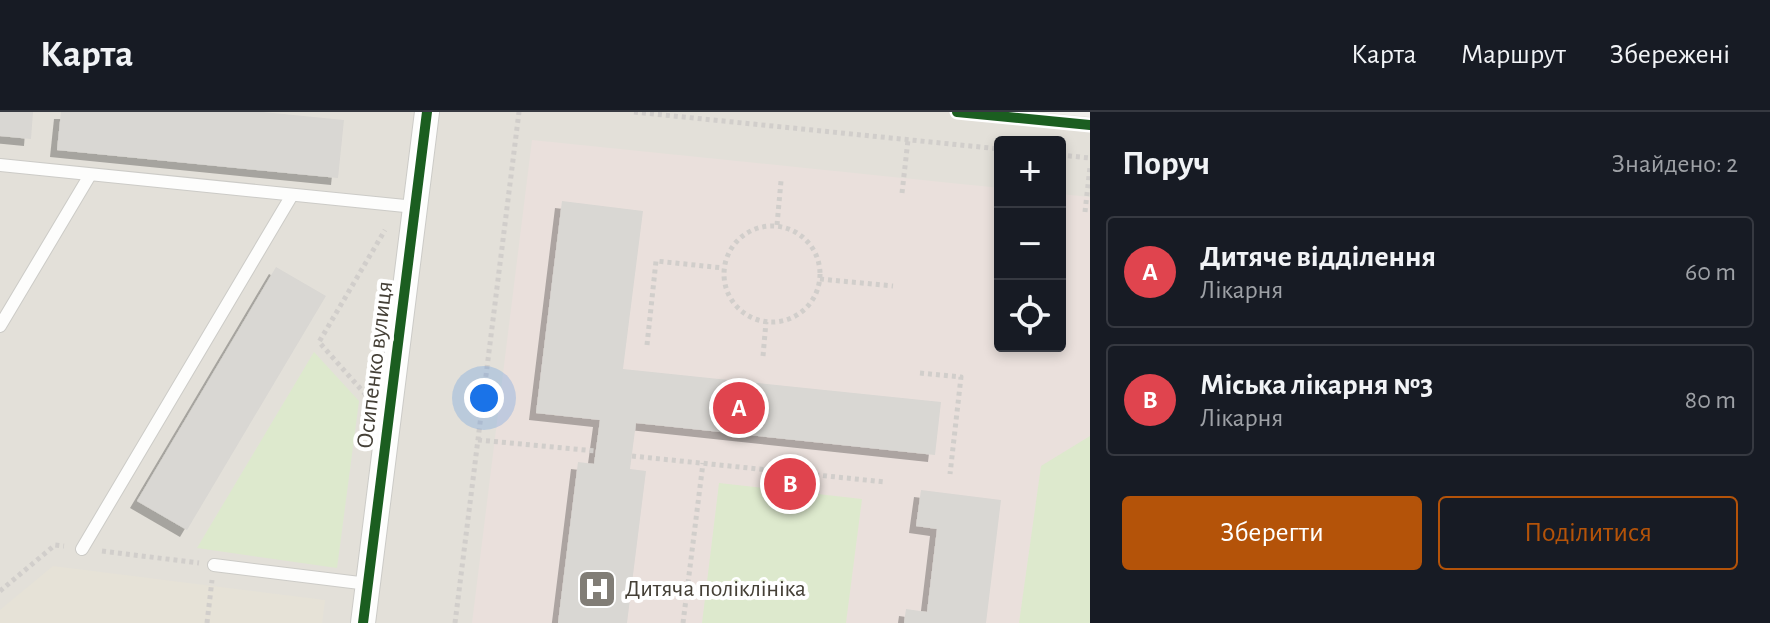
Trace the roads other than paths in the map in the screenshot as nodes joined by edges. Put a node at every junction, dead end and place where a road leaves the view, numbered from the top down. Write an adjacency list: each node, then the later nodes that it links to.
1 (427, 112): 5 (street, Осипенко вулиця)
2 (0, 165): 3 (lane)
3 (90, 175): 4 (lane); 6 (lane)
4 (292, 195): 5 (lane); 7 (lane)
5 (415, 207): 9 (street, Осипенко вулиця)
6 (0, 326)
7 (82, 549)
8 (214, 565): 9 (lane)
9 (368, 584): 10 (street, Осипенко вулиця)
10 (363, 623)

